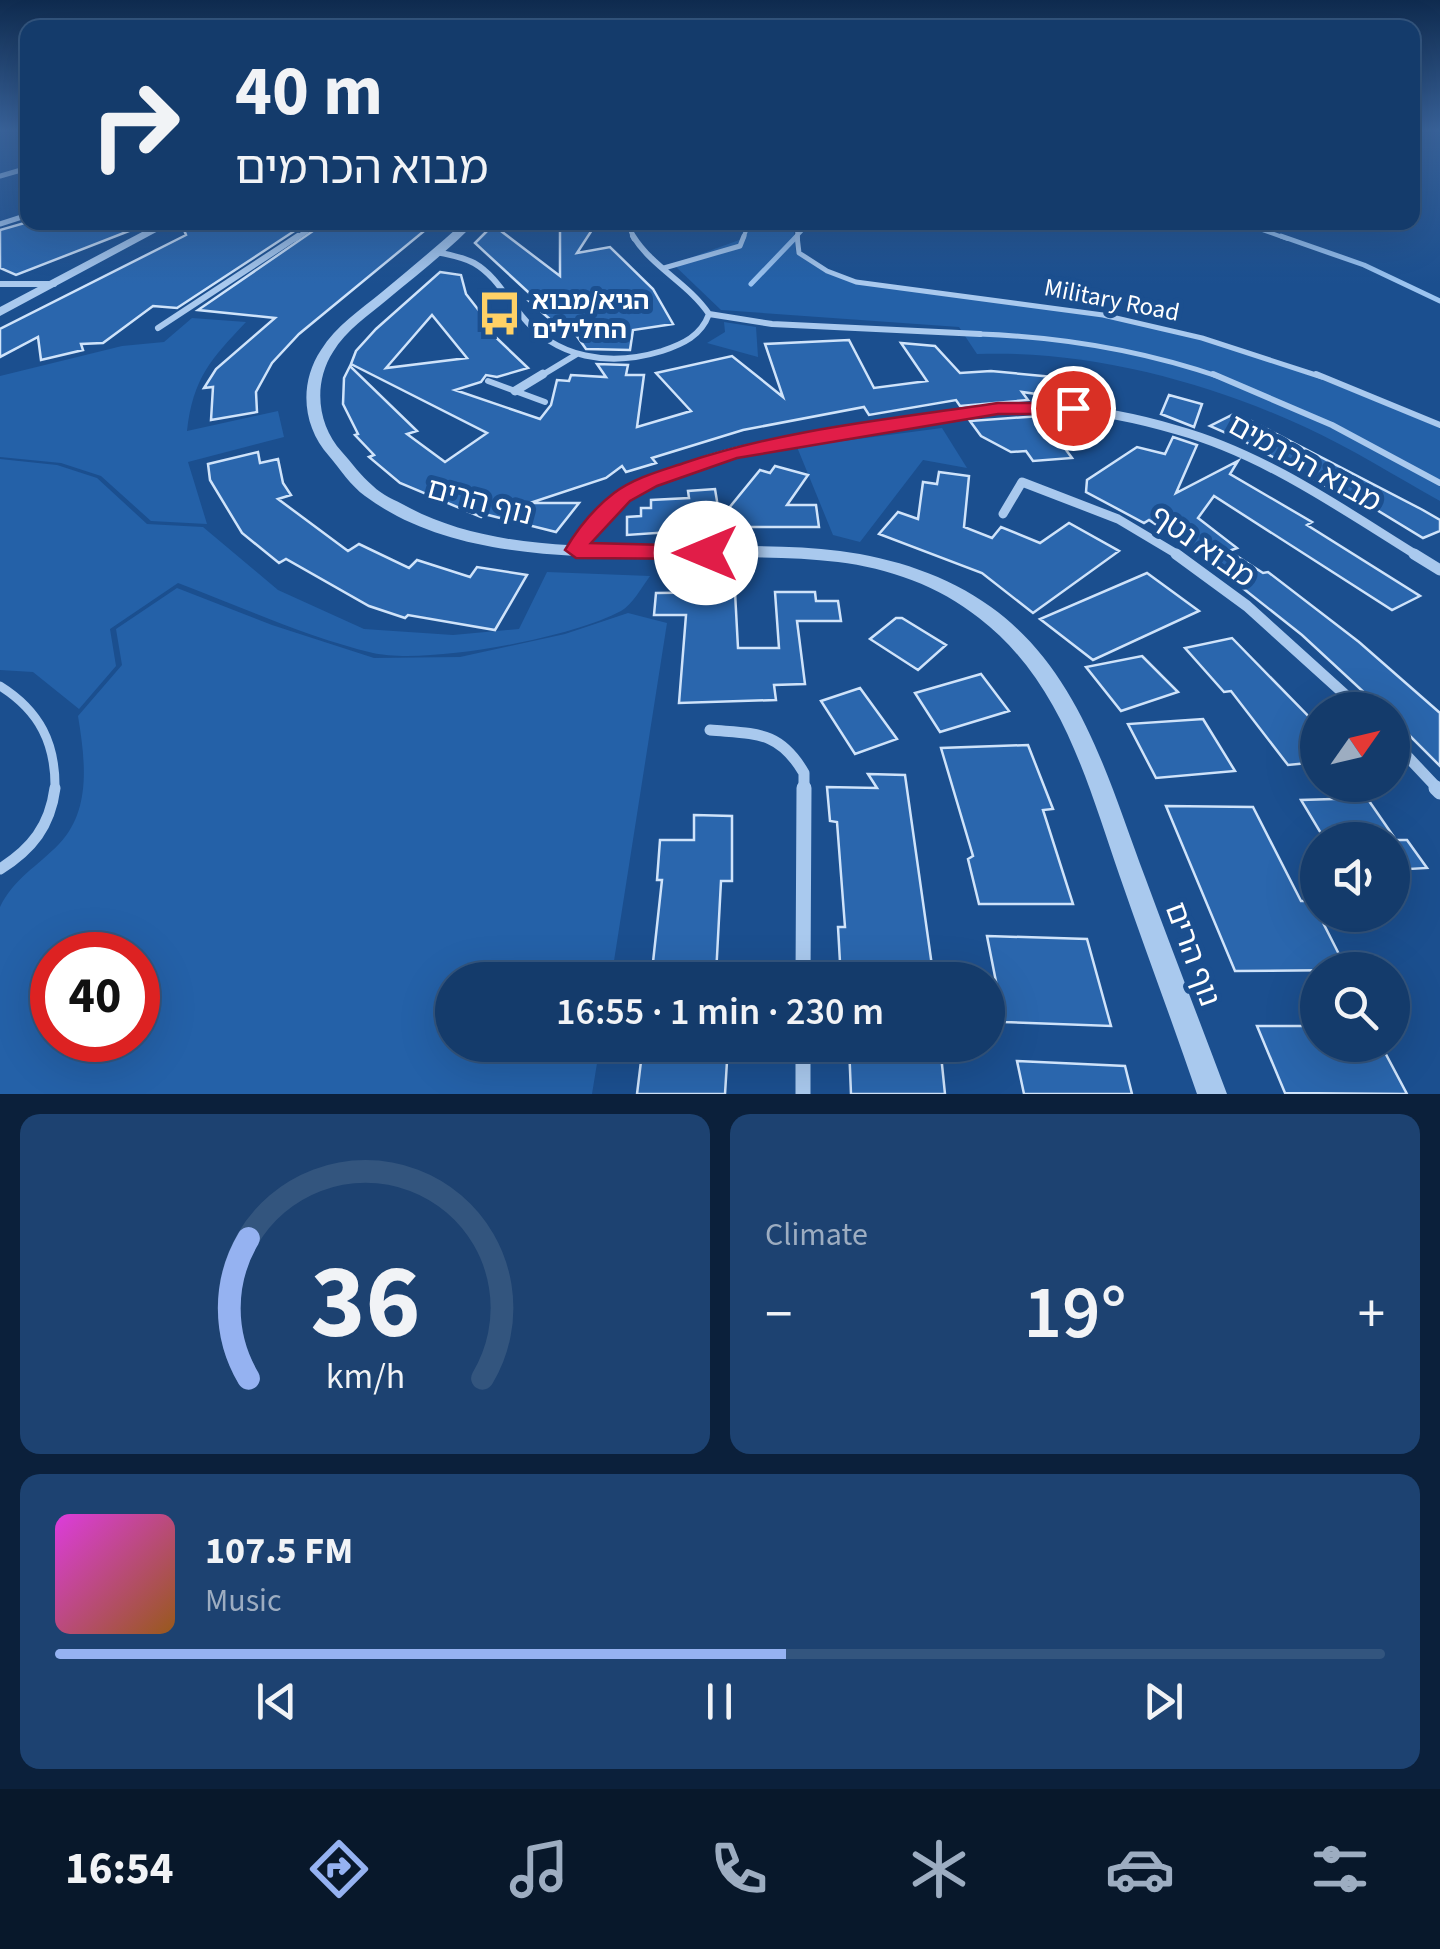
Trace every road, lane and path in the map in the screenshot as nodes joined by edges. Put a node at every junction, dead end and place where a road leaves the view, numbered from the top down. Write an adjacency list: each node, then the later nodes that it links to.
1 (155, 230): 10 (street)
2 (308, 230): 13 (street)
3 (462, 230): 7 (street, נוף הרים)
4 (630, 230): 8 (street)
5 (746, 230): 8 (lane)
6 (797, 230): 19 (lane, Military Road)
7 (437, 252): 15 (street); 22 (street, נוף הרים)
8 (664, 268): 12 (street)
9 (0, 284): 10 (street)
10 (54, 284): 11 (street)
11 (0, 312)
12 (709, 314): 14 (street); 15 (street)
13 (158, 328)
14 (980, 334): 20 (lane)
15 (577, 354): 17 (street)
16 (488, 381): 17 (lane)
17 (515, 391): 18 (lane)
18 (546, 402)
19 (1440, 425)
20 (1440, 482)
21 (1003, 514): 25 (street, מבוא נטף)
22 (576, 550): 23 (street, מבוא הכרמים); 33 (street, נוף הרים)
23 (1440, 570)
24 (0, 686): 29 (lane)
25 (1342, 692)
26 (710, 730): 30 (street)
27 (1410, 760): 28 (street)
28 (1440, 792)
29 (0, 869)
30 (803, 962)
31 (803, 1062): 32 (street)
32 (803, 1094)
33 (1212, 1094)

